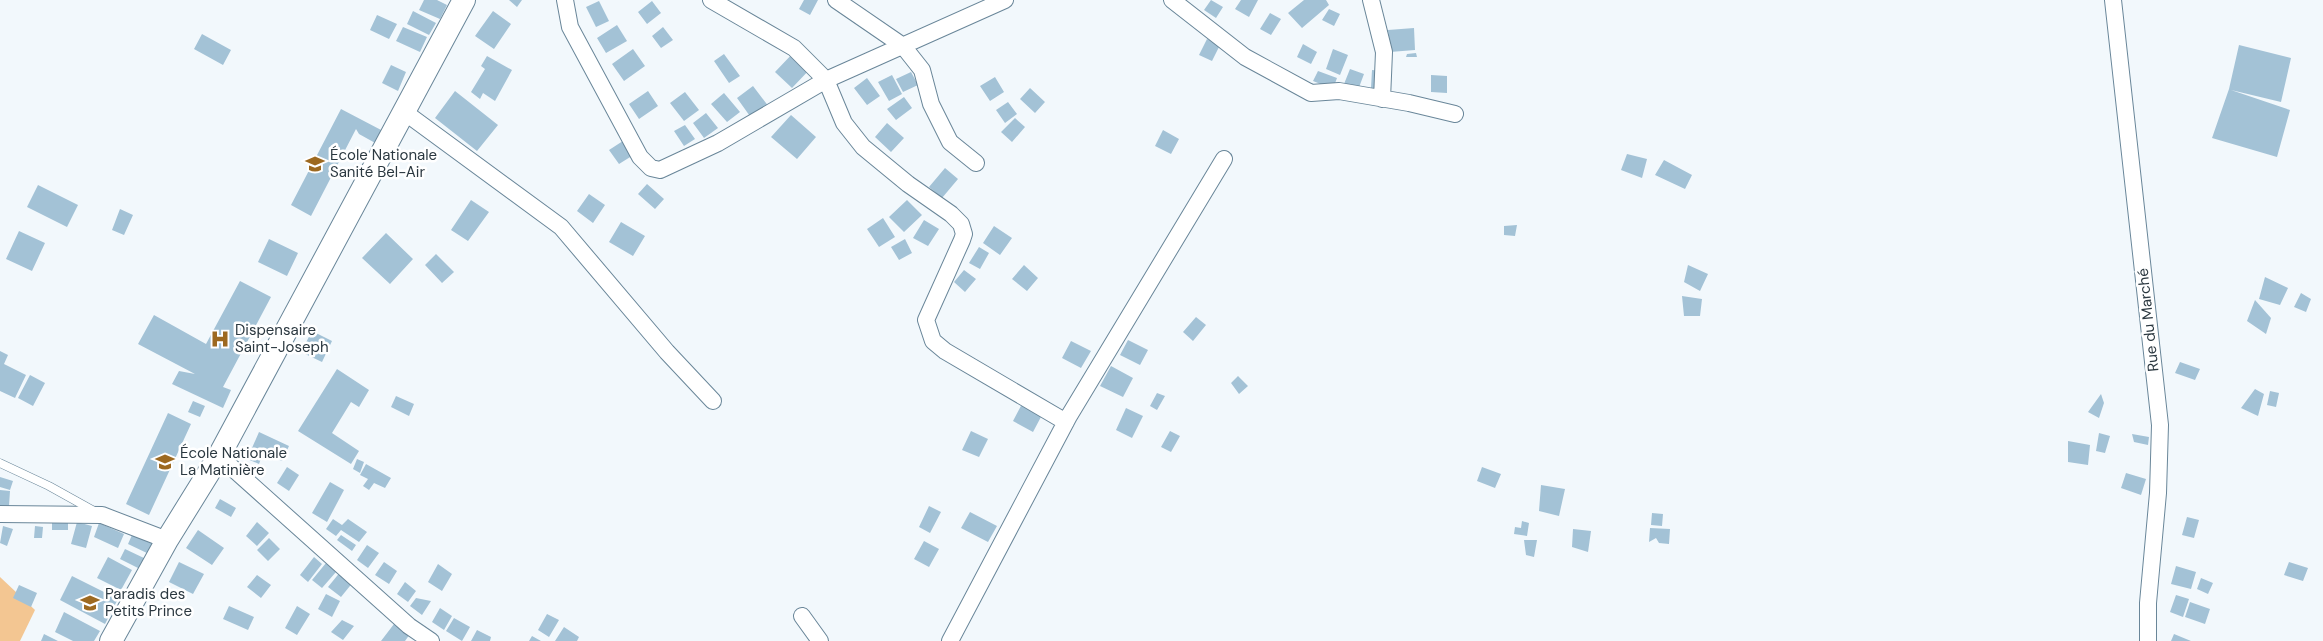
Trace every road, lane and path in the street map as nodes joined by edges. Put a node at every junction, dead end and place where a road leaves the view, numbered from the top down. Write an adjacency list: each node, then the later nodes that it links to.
1 (464, 0): 12 (main road)
2 (565, 0): 10 (street)
3 (712, 0): 10 (street)
4 (836, 0): 9 (street)
5 (1172, 0): 11 (street)
6 (1371, 0): 11 (street)
7 (2113, 0): 28 (street, Rue du Marché)
8 (997, 2): 9 (street)
9 (903, 46): 10 (street); 15 (street)
10 (826, 80): 17 (street)
11 (1382, 99): 13 (street)
12 (403, 111): 16 (street); 18 (main road)
13 (1455, 114)
14 (1224, 159): 17 (street)
15 (976, 163)
16 (714, 401)
17 (1066, 422): 27 (street)
18 (219, 456): 22 (main road); 25 (street)
19 (0, 463): 21 (lane)
20 (0, 514): 21 (street)
21 (102, 515): 22 (street)
22 (167, 540): 24 (main road)
23 (802, 616): 26 (street)
24 (111, 641)
25 (430, 641)
26 (820, 641)
27 (950, 641)
28 (2148, 641)

